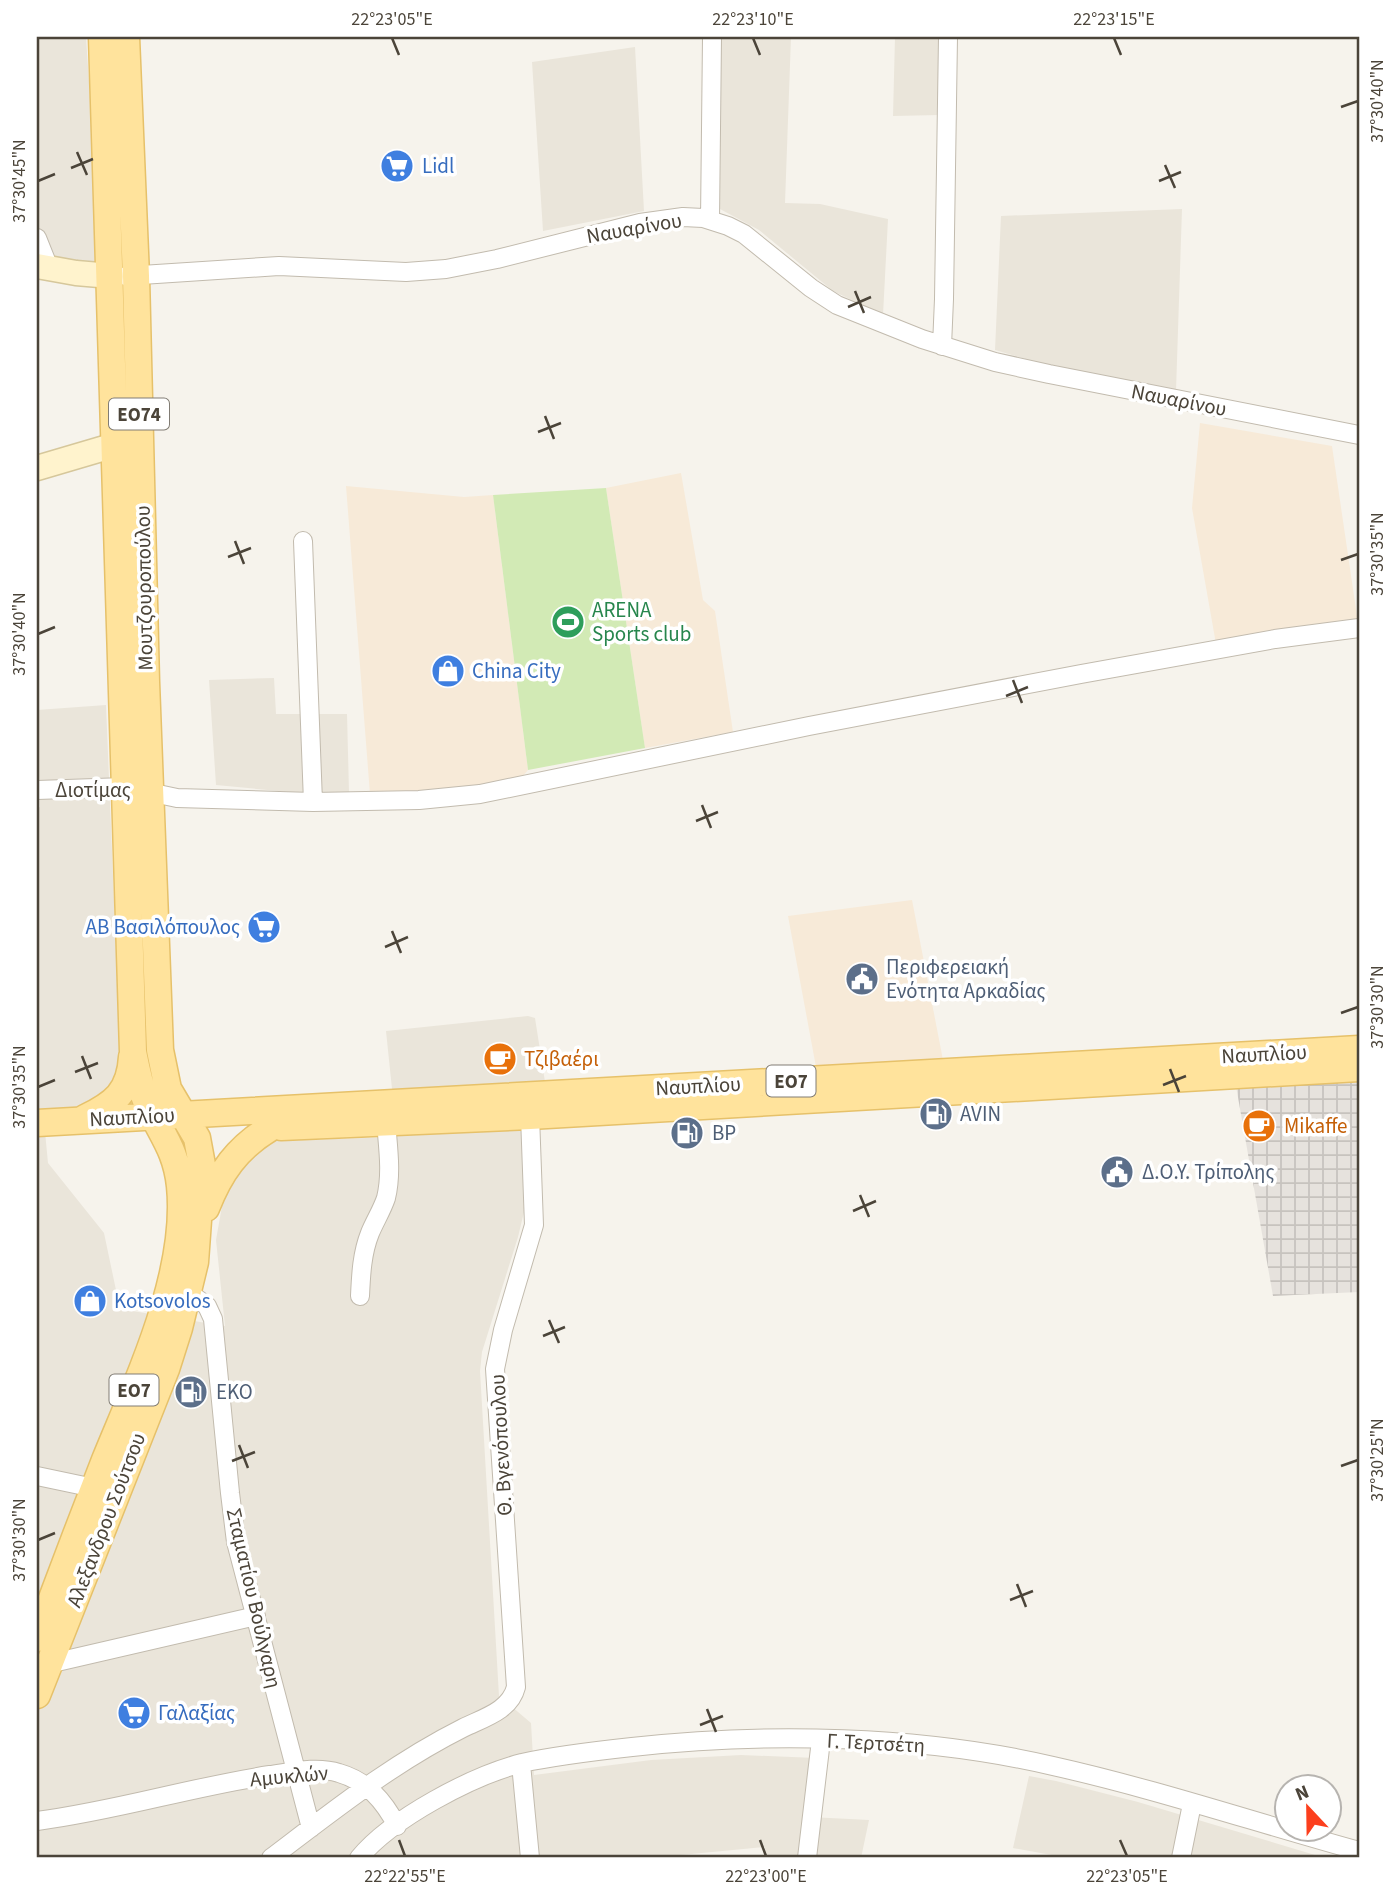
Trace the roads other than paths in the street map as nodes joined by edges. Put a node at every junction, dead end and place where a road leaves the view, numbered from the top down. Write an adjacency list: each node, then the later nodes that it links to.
1 (102, 37): 8 (main road, Μουτζουροπούλου / ΕΟ74)
2 (126, 37): 8 (main road, Μουτζουροπούλου / ΕΟ74)
3 (712, 37): 5 (street)
4 (948, 37): 9 (street)
5 (710, 220): 8 (street, Ναυαρίνου); 9 (street, Ναυαρίνου)
6 (37, 238): 7 (street)
7 (43, 267): 8 (street, Ναυαρίνου)
8 (123, 276): 11 (main road, Μουτζουροπούλου / ΕΟ74); 12 (main road, Μουτζουροπούλου / ΕΟ74)
9 (942, 346): 10 (street, Ναυαρίνου)
10 (1359, 435)
11 (140, 438): 12 (street); 16 (main road, Μουτζουροπούλου / ΕΟ74)
12 (114, 445): 13 (street); 16 (main road, Μουτζουροπούλου / ΕΟ74)
13 (37, 468)
14 (303, 541): 18 (street)
15 (1359, 628): 18 (street, Διοτίμας)
16 (137, 789): 17 (street, Διοτίμας); 18 (street, Διοτίμας); 20 (main road, Μουτζουροπούλου / ΕΟ74); 26 (main road, Μουτζουροπούλου / ΕΟ74)
17 (37, 790)
18 (313, 802)
19 (1359, 1049): 26 (main road, Ναυπλίου / ΕΟ7)
20 (133, 1052): 23 (main road); 26 (main road, Μουτζουροπούλου / ΕΟ74)
21 (1359, 1068): 22 (main road, Ναυπλίου / ΕΟ7)
22 (530, 1116): 24 (main road, Ναυπλίου / ΕΟ7); 41 (street, Θ. Βγενόπουλου)
23 (80, 1120): 25 (main road, Ναυπλίου); 26 (main road, Ναυπλίου)
24 (386, 1122): 27 (main road, Ναυπλίου / ΕΟ7); 31 (street)
25 (37, 1123)
26 (173, 1124): 27 (main road, Ναυπλίου / ΕΟ7); 28 (main road, Ναυπλίου); 29 (main road, Αλεξανδρου Σούτσου / ΕΟ7); 33 (main road, Αλεξανδρου Σούτσου / ΕΟ7)
27 (270, 1128): 29 (main road, ΕΟ7)
28 (37, 1138)
29 (199, 1226): 30 (main road, Αλεξανδρου Σούτσου / ΕΟ7)
30 (188, 1292): 34 (street, Σταματίου Βούλγαρη); 36 (main road, Αλεξανδρου Σούτσου / ΕΟ7)
31 (360, 1296)
32 (37, 1476): 33 (street)
33 (94, 1488): 35 (main road, Αλεξανδρου Σούτσου / ΕΟ7)
34 (256, 1616): 36 (street); 40 (street, Σταματίου Βούλγαρη)
35 (37, 1638)
36 (43, 1665): 37 (main road, Αλεξανδρου Σούτσου / ΕΟ7)
37 (37, 1695)
38 (821, 1740): 39 (street, Γ. Τερτσέτη); 42 (street, Γ. Τερτσέτη); 51 (street)
39 (521, 1763): 44 (street, Γ. Τερτσέτη); 50 (street)
40 (297, 1772): 41 (street, Αμυκλών); 43 (street, Αμυκλών); 45 (street, Σταματίου Βούλγαρη)
41 (365, 1786): 44 (street); 45 (street)
42 (1192, 1804): 46 (street, Γ. Τερτσέτη); 52 (street)
43 (37, 1821)
44 (397, 1826): 49 (street)
45 (311, 1828): 48 (street)
46 (1324, 1850): 47 (street, Γ. Τερτσέτη)
47 (1359, 1851)
48 (271, 1858)
49 (359, 1858)
50 (530, 1858)
51 (807, 1858)
52 (1181, 1858)

